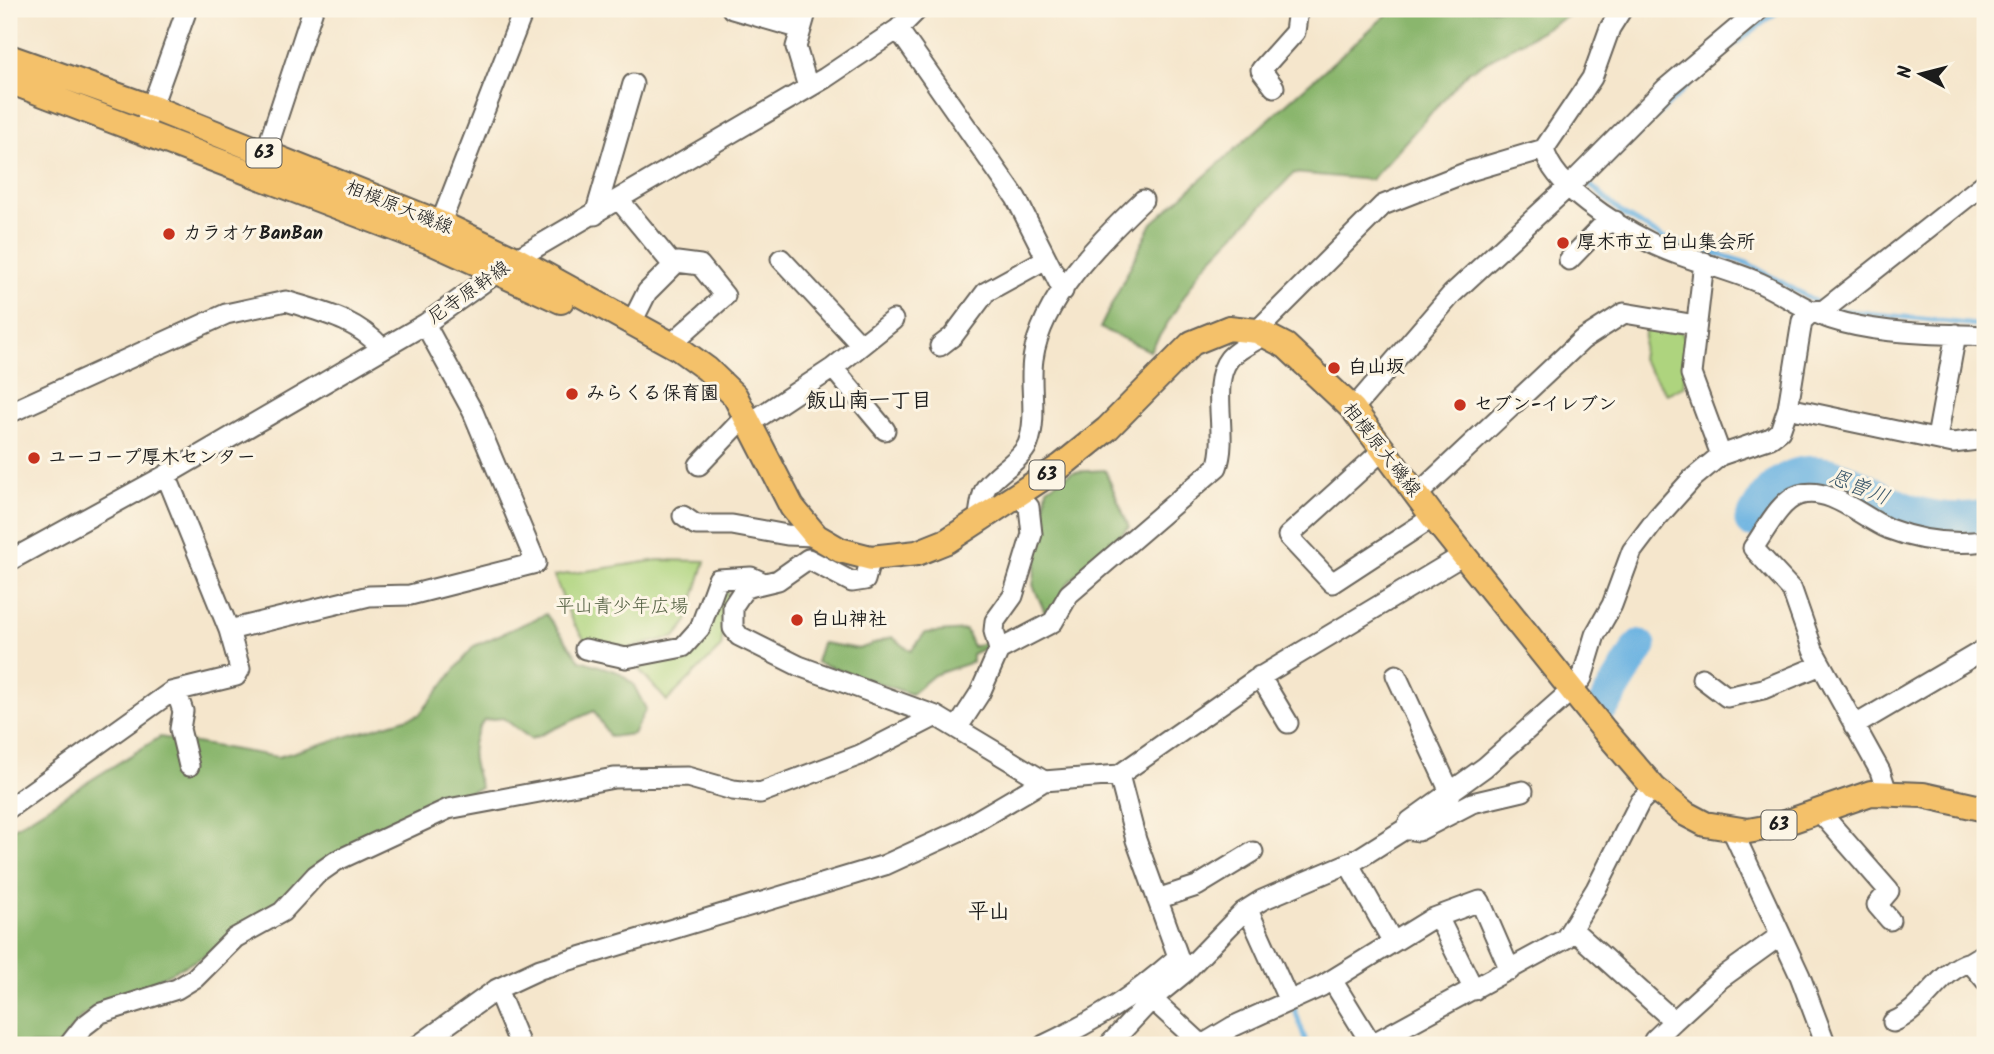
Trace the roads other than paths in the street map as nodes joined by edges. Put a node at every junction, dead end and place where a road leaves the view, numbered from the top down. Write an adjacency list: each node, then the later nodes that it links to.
1 (187, 9): 17 (street)
2 (313, 9): 20 (street)
3 (524, 9): 27 (street)
4 (732, 9): 10 (street)
5 (807, 9): 10 (street)
6 (918, 9): 11 (street, 尼寺原幹線)
7 (1298, 9): 16 (street)
8 (1622, 9): 19 (street)
9 (1760, 9): 22 (street)
10 (801, 29): 15 (street)
11 (898, 29): 15 (street, 尼寺原幹線); 29 (street)
12 (9, 57): 17 (main road, 相模原大磯線 / 63)
13 (9, 81): 18 (main road, 相模原大磯線 / 63)
14 (632, 84): 25 (street)
15 (807, 87): 24 (street, 尼寺原幹線)
16 (1274, 87)
17 (153, 108): 18 (street); 20 (main road, 相模原大磯線 / 63)
18 (143, 131): 20 (main road, 相模原大磯線 / 63)
19 (1544, 149): 22 (street); 40 (street)
20 (261, 164): 27 (main road, 相模原大磯線 / 63)
21 (1985, 183): 35 (street)
22 (1569, 186): 26 (street); 49 (street)
23 (1143, 200): 34 (street)
24 (620, 201): 25 (street, 尼寺原幹線); 33 (street)
25 (595, 215): 32 (street, 尼寺原幹線)
26 (1615, 222): 30 (street); 31 (street)
27 (437, 233): 32 (main road, 相模原大磯線 / 63)
28 (781, 259): 45 (street)
29 (1046, 259): 34 (street); 43 (street)
30 (1569, 260)
31 (1704, 262): 35 (street); 39 (street)
32 (507, 265): 37 (main road, 相模原大磯線 / 63); 38 (street, 尼寺原幹線); 51 (main road, 相模原大磯線 / 63)
33 (673, 265): 37 (street); 44 (street)
34 (1063, 291): 62 (street)
35 (1823, 309): 41 (street); 48 (street)
36 (893, 320): 45 (street)
37 (632, 322): 44 (main road, 相模原大磯線 / 63)
38 (425, 324): 46 (street, 尼寺原幹線); 70 (street)
39 (1696, 325): 56 (street); 59 (street)
40 (1262, 332): 49 (main road, 相模原大磯線 / 63); 60 (main road, 相模原大磯線 / 63); 73 (street)
41 (1956, 334): 42 (street); 53 (street)
42 (1985, 336)
43 (952, 343)
44 (671, 344): 51 (main road, 相模原大磯線 / 63)
45 (861, 345): 47 (street)
46 (382, 348): 50 (street); 58 (street, 尼寺原幹線)
47 (833, 368): 51 (street); 52 (street)
48 (1788, 408): 53 (street); 56 (street)
49 (1353, 410): 55 (main road, 相模原大磯線 / 63)
50 (9, 414)
51 (745, 423): 57 (street); 64 (main road, 相模原大磯線 / 63)
52 (886, 430)
53 (1937, 438): 54 (street)
54 (1985, 439)
55 (1384, 449): 59 (main road, 相模原大磯線 / 63); 61 (street)
56 (1721, 456): 79 (street)
57 (699, 465)
58 (166, 475): 68 (street, 尼寺原幹線); 70 (street)
59 (1417, 495): 61 (main road, 相模原大磯線 / 63)
60 (1018, 496): 62 (main road, 相模原大磯線 / 63); 73 (street)
61 (1433, 517): 66 (main road, 相模原大磯線 / 63)
62 (978, 522): 67 (main road, 相模原大磯線 / 63)
63 (691, 527): 64 (street)
64 (816, 536): 67 (main road, 相模原大磯線 / 63)
65 (1985, 541): 74 (street)
66 (1465, 554): 75 (street); 79 (main road, 相模原大磯線 / 63)
67 (871, 558): 69 (street)
68 (9, 561)
69 (762, 583): 71 (street); 80 (street)
70 (229, 630): 78 (street)
71 (585, 649)
72 (1985, 649): 82 (street)
73 (999, 650): 83 (street)
74 (1821, 665): 76 (street); 82 (street)
75 (1260, 677): 81 (street); 85 (street)
76 (1702, 678)
77 (1405, 685): 90 (street)
78 (176, 691): 84 (street); 91 (street)
79 (1576, 693): 87 (main road, 相模原大磯線 / 63); 90 (street)
80 (936, 716): 83 (street); 116 (street)
81 (1288, 723)
82 (1854, 726): 89 (street)
83 (958, 727): 86 (street)
84 (189, 766)
85 (1119, 775): 86 (street); 98 (street)
86 (1044, 781): 110 (street)
87 (1654, 788): 95 (main road, 相模原大磯線 / 63); 102 (street)
88 (1523, 791): 94 (street)
89 (1887, 792): 92 (main road, 相模原大磯線 / 63); 93 (main road, 相模原大磯線 / 63)
90 (1451, 794): 94 (street)
91 (9, 808)
92 (1985, 809)
93 (1819, 811): 95 (main road, 相模原大磯線 / 63); 101 (street)
94 (1405, 829): 97 (street)
95 (1732, 830): 103 (street)
96 (1253, 852): 98 (street)
97 (1348, 863): 99 (street); 104 (street)
98 (1157, 899): 106 (street)
99 (1248, 910): 106 (street); 113 (street)
100 (1438, 917): 104 (street); 107 (street); 111 (street)
101 (1890, 920)
102 (1572, 929): 107 (street); 115 (street)
103 (1782, 935): 115 (street); 123 (street)
104 (1393, 942): 108 (street)
105 (1978, 957): 109 (street); 114 (street)
106 (1180, 965): 112 (street); 119 (street)
107 (1510, 970): 111 (street)
108 (1332, 980): 113 (street); 122 (street)
109 (1985, 980)
110 (497, 989): 117 (street); 118 (street)
111 (1474, 990): 122 (street)
112 (1152, 999): 120 (street); 121 (street)
113 (1289, 1000): 121 (street)
114 (1893, 1022)
115 (1665, 1035)
116 (69, 1045)
117 (419, 1045)
118 (520, 1045)
119 (1044, 1045)
120 (1109, 1045)
121 (1202, 1045)
122 (1372, 1045)
123 (1826, 1045)

